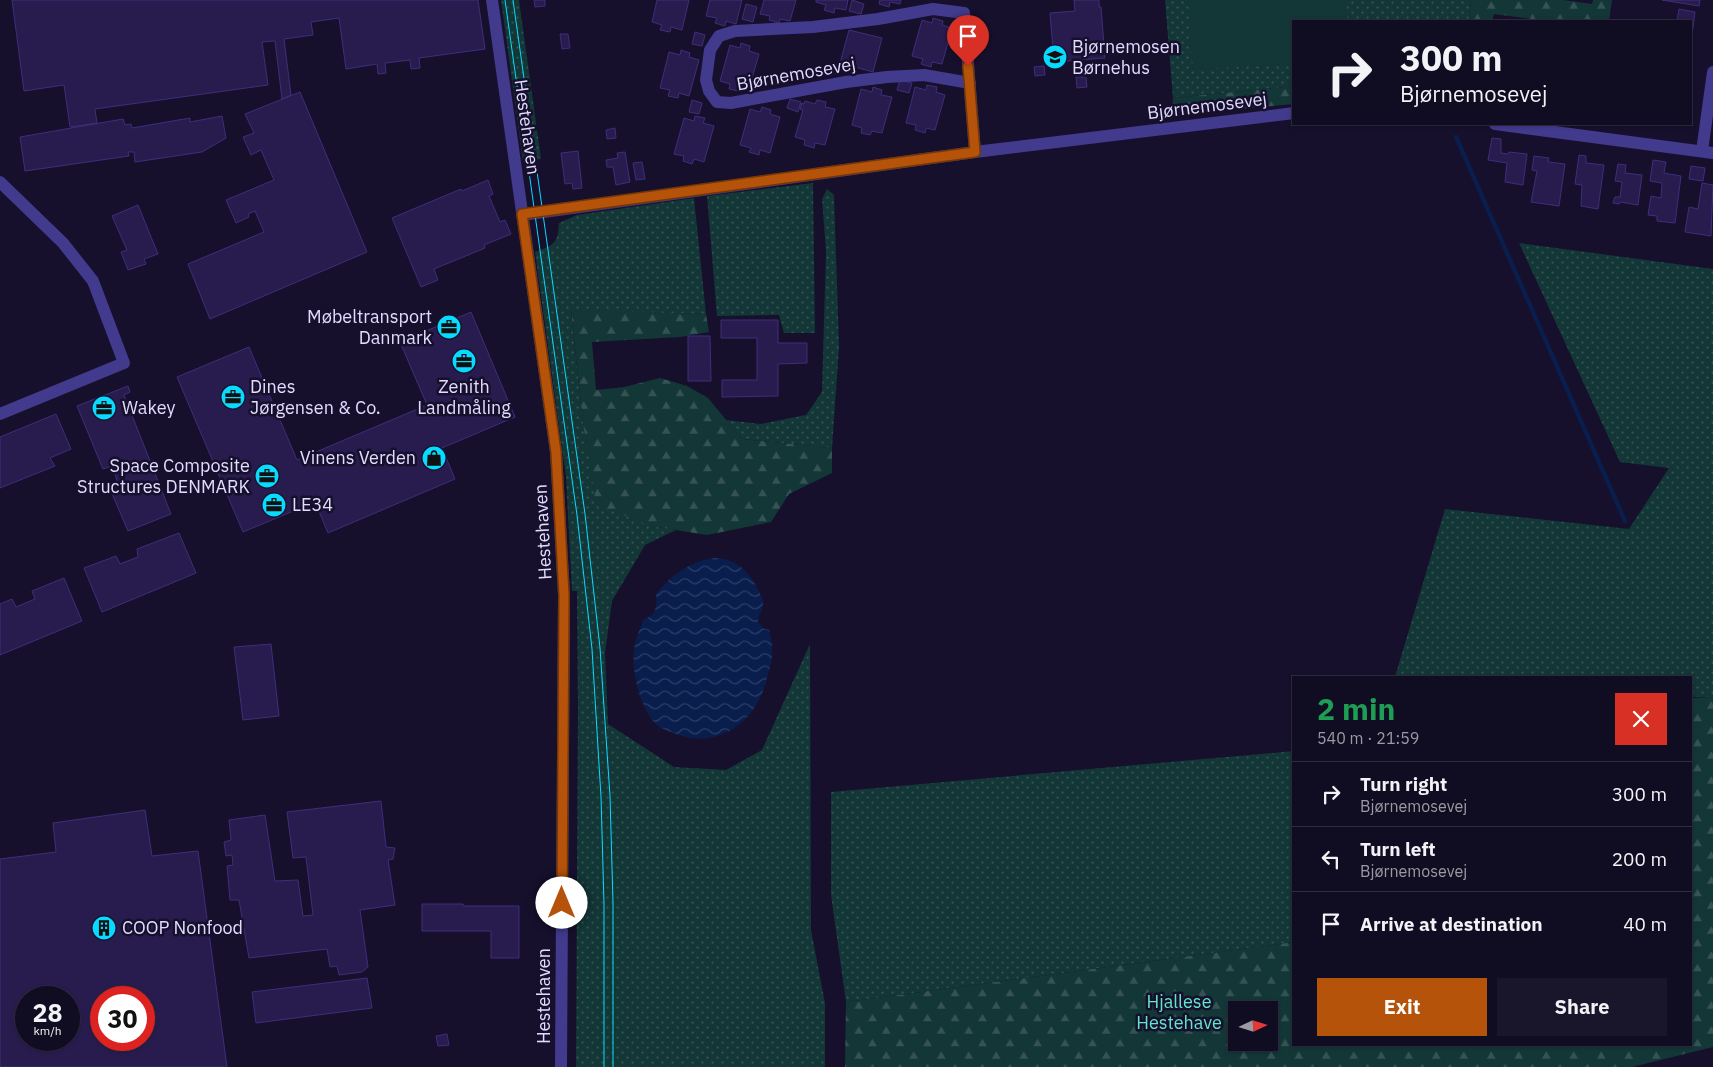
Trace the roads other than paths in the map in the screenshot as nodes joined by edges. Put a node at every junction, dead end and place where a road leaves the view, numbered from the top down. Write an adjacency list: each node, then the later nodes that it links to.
1 (492, 0): 9 (street, Hestehaven)
2 (1713, 72): 7 (street)
3 (970, 83): 3 (street, Bjørnemosevej); 6 (street, Bjørnemosevej)
4 (1292, 113): 6 (street, Bjørnemosevej)
5 (1503, 125): 7 (street)
6 (975, 152): 9 (street, Bjørnemosevej)
7 (1708, 152)
8 (0, 182): 10 (street)
9 (522, 214): 11 (street, Hestehaven)
10 (0, 414)
11 (561, 1067)

